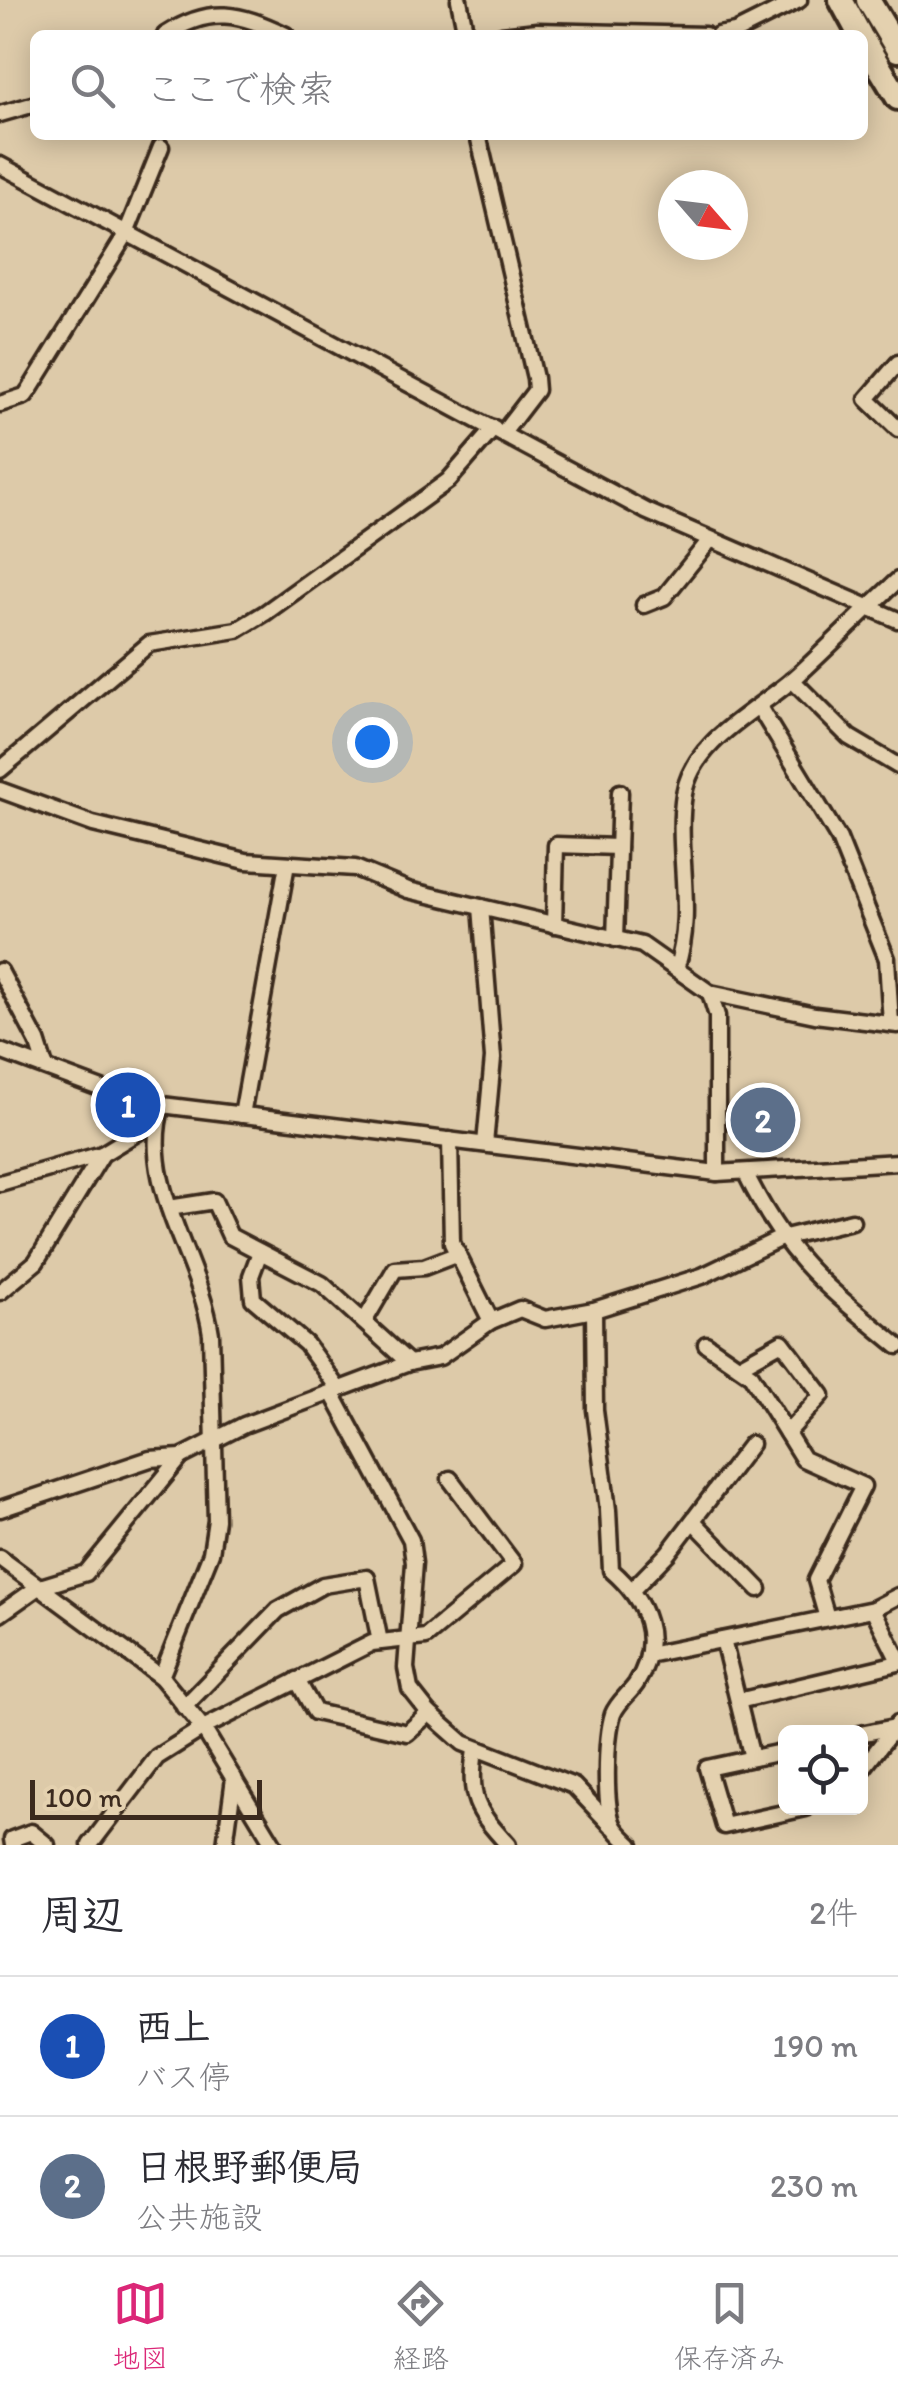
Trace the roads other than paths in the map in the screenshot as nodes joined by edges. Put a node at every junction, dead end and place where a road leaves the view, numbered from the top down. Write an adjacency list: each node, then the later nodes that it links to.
1 (459, 0): 7 (street)
2 (800, 0): 8 (street)
3 (841, 0): 9 (main road)
4 (868, 0): 11 (main road)
5 (174, 30): 6 (street)
6 (274, 30)
7 (465, 30)
8 (739, 30)
9 (858, 30)
10 (868, 48): 12 (main road)
11 (898, 50)
12 (898, 98)
13 (30, 105): 14 (street)
14 (0, 114)
15 (479, 140): 22 (street)
16 (161, 147): 18 (street)
17 (0, 165): 18 (street)
18 (125, 236): 20 (street); 22 (street)
19 (898, 363): 21 (street)
20 (0, 404)
21 (898, 429)
22 (498, 430): 23 (street); 31 (street)
23 (710, 540): 25 (street); 26 (street)
24 (898, 580): 26 (street)
25 (644, 606)
26 (868, 608): 27 (street); 28 (street)
27 (898, 620)
28 (792, 680): 29 (street); 30 (street)
29 (759, 707): 39 (street); 42 (street)
30 (898, 766)
31 (0, 770)
32 (0, 790): 35 (street)
33 (620, 792): 34 (street)
34 (618, 847): 37 (street); 38 (street)
35 (286, 864): 36 (street); 46 (street)
36 (481, 907): 37 (street); 48 (street)
37 (554, 925): 38 (street)
38 (615, 939): 39 (street)
39 (676, 969): 41 (street)
40 (0, 971): 44 (street)
41 (710, 993): 42 (street); 52 (street)
42 (894, 1024)
43 (0, 1051): 44 (street)
44 (45, 1066): 45 (street)
45 (160, 1112): 46 (street); 49 (street); 54 (street)
46 (242, 1114): 47 (street)
47 (450, 1140): 48 (street); 58 (street)
48 (485, 1144): 52 (street)
49 (102, 1154): 53 (street); 59 (street)
50 (898, 1162): 51 (street)
51 (745, 1172): 52 (street); 56 (street)
52 (717, 1173)
53 (0, 1183)
54 (169, 1208): 57 (street); 69 (street)
55 (852, 1222): 56 (street)
56 (780, 1238): 60 (street); 64 (street)
57 (260, 1252): 61 (street); 67 (street)
58 (458, 1254): 61 (street); 62 (street)
59 (0, 1292)
60 (594, 1310): 62 (street); 77 (street)
61 (364, 1322): 65 (street)
62 (491, 1322): 65 (street)
63 (706, 1344): 66 (street)
64 (898, 1346)
65 (409, 1363): 67 (street)
66 (738, 1366): 68 (street); 68 (street)
67 (335, 1392): 69 (street); 83 (street)
68 (786, 1432): 82 (street)
69 (213, 1443): 71 (street); 88 (street)
70 (752, 1444): 74 (street)
71 (181, 1457): 73 (street); 76 (street)
72 (450, 1479): 83 (street)
73 (0, 1509)
74 (692, 1521): 77 (street); 78 (street)
75 (0, 1558): 76 (street)
76 (37, 1588): 81 (street); 88 (street)
77 (633, 1589): 86 (street)
78 (760, 1589)
79 (898, 1596): 80 (street)
80 (873, 1609): 82 (street); 87 (street)
81 (0, 1614)
82 (827, 1618): 84 (street)
83 (410, 1639): 85 (street); 92 (street)
84 (722, 1640): 86 (street); 90 (street)
85 (380, 1642): 89 (street); 91 (street)
86 (648, 1655): 102 (street)
87 (898, 1661): 90 (street)
88 (160, 1677): 91 (street)
89 (296, 1680): 92 (street); 94 (street)
90 (738, 1701): 98 (street)
91 (184, 1707): 94 (street)
92 (429, 1713): 96 (street)
93 (897, 1725): 95 (street); 99 (street)
94 (204, 1728): 100 (street); 105 (street)
95 (868, 1732)
96 (476, 1750): 102 (street); 108 (street)
97 (778, 1753): 98 (street)
98 (752, 1758): 101 (street)
99 (868, 1762)
100 (234, 1777): 106 (street); 107 (street)
101 (778, 1814)
102 (613, 1826): 109 (street)
103 (13, 1845): 104 (street)
104 (48, 1845)
105 (90, 1845)
106 (225, 1845)
107 (274, 1845)
108 (508, 1845)
109 (631, 1845)

